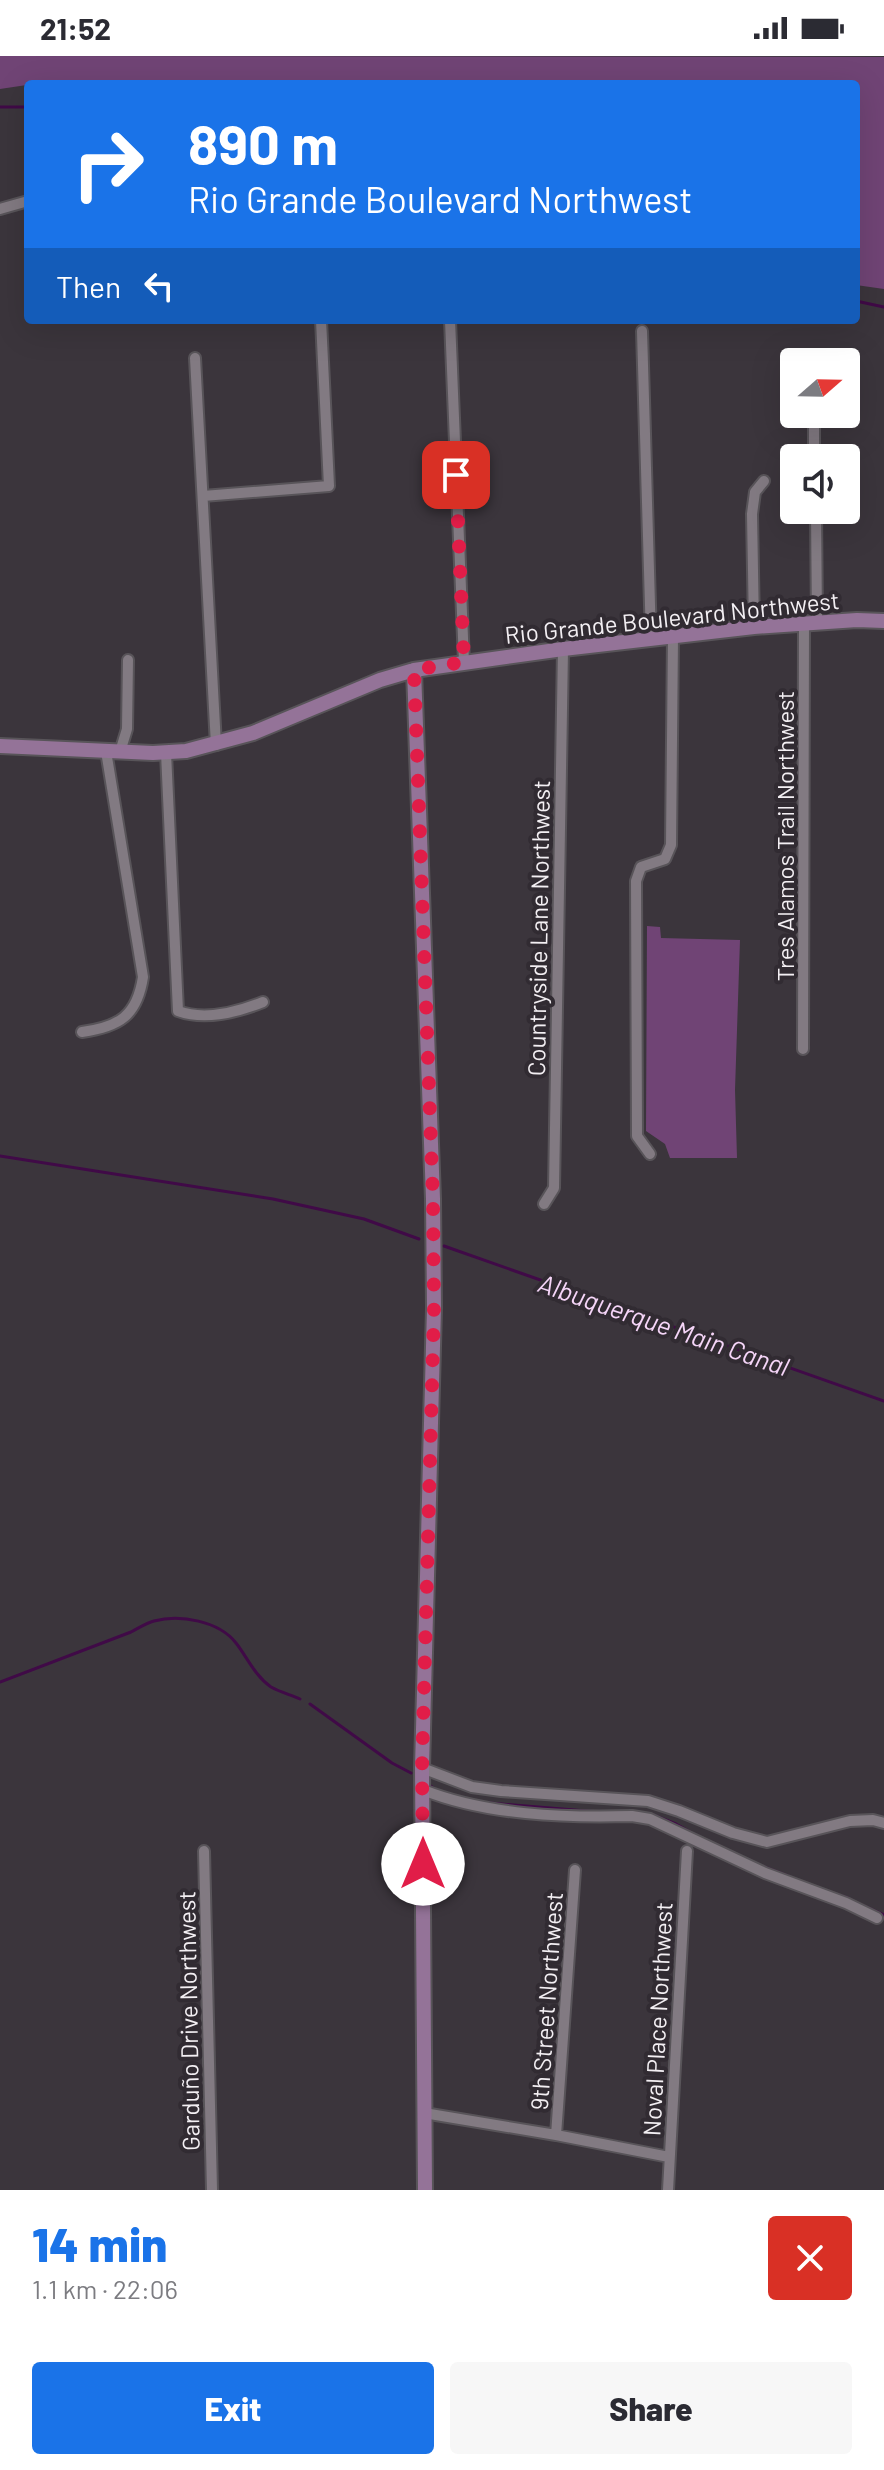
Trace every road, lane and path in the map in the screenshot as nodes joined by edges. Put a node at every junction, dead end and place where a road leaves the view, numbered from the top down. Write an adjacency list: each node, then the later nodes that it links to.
1 (24, 202): 2 (street)
2 (0, 209)
3 (321, 324): 8 (street)
4 (450, 324): 17 (street)
5 (642, 331): 14 (street)
6 (195, 358): 8 (street)
7 (764, 481): 12 (street)
8 (203, 496): 19 (street)
9 (815, 524): 11 (street, Tres Alamos Trail Northwest)
10 (884, 621): 11 (street, Rio Grande Boulevard Northwest)
11 (811, 622): 12 (street, Rio Grande Boulevard Northwest); 25 (street, Tres Alamos Trail Northwest)
12 (754, 627): 13 (street, Rio Grande Boulevard Northwest)
13 (673, 636): 14 (street, Rio Grande Boulevard Northwest); 26 (street)
14 (651, 639): 15 (street, Rio Grande Boulevard Northwest)
15 (563, 649): 17 (street, Rio Grande Boulevard Northwest); 27 (street, Countryside Lane Northwest)
16 (128, 660): 21 (street)
17 (464, 662): 18 (street, Rio Grande Boulevard Northwest)
18 (414, 670): 19 (street, Rio Grande Boulevard Northwest); 28 (street)
19 (216, 745): 22 (street, Rio Grande Boulevard Northwest)
20 (0, 746): 21 (street, Rio Grande Boulevard Northwest)
21 (113, 751): 22 (street, Rio Grande Boulevard Northwest); 24 (street)
22 (166, 753): 23 (street)
23 (263, 1002)
24 (82, 1032)
25 (803, 1049)
26 (650, 1154)
27 (544, 1204)
28 (422, 1768): 29 (street); 30 (street)
29 (423, 1790): 34 (street); 35 (street)
30 (884, 1823)
31 (204, 1851): 38 (street, Garduño Drive Northwest)
32 (687, 1851): 37 (street, Noval Place Northwest)
33 (575, 1870): 36 (street, 9th Street Northwest)
34 (877, 1918)
35 (424, 2113): 36 (street, 9th Street Northwest); 39 (street)
36 (556, 2135): 37 (street, 9th Street Northwest)
37 (669, 2157): 40 (street, Noval Place Northwest)
38 (212, 2190)
39 (425, 2190)
40 (668, 2190)

